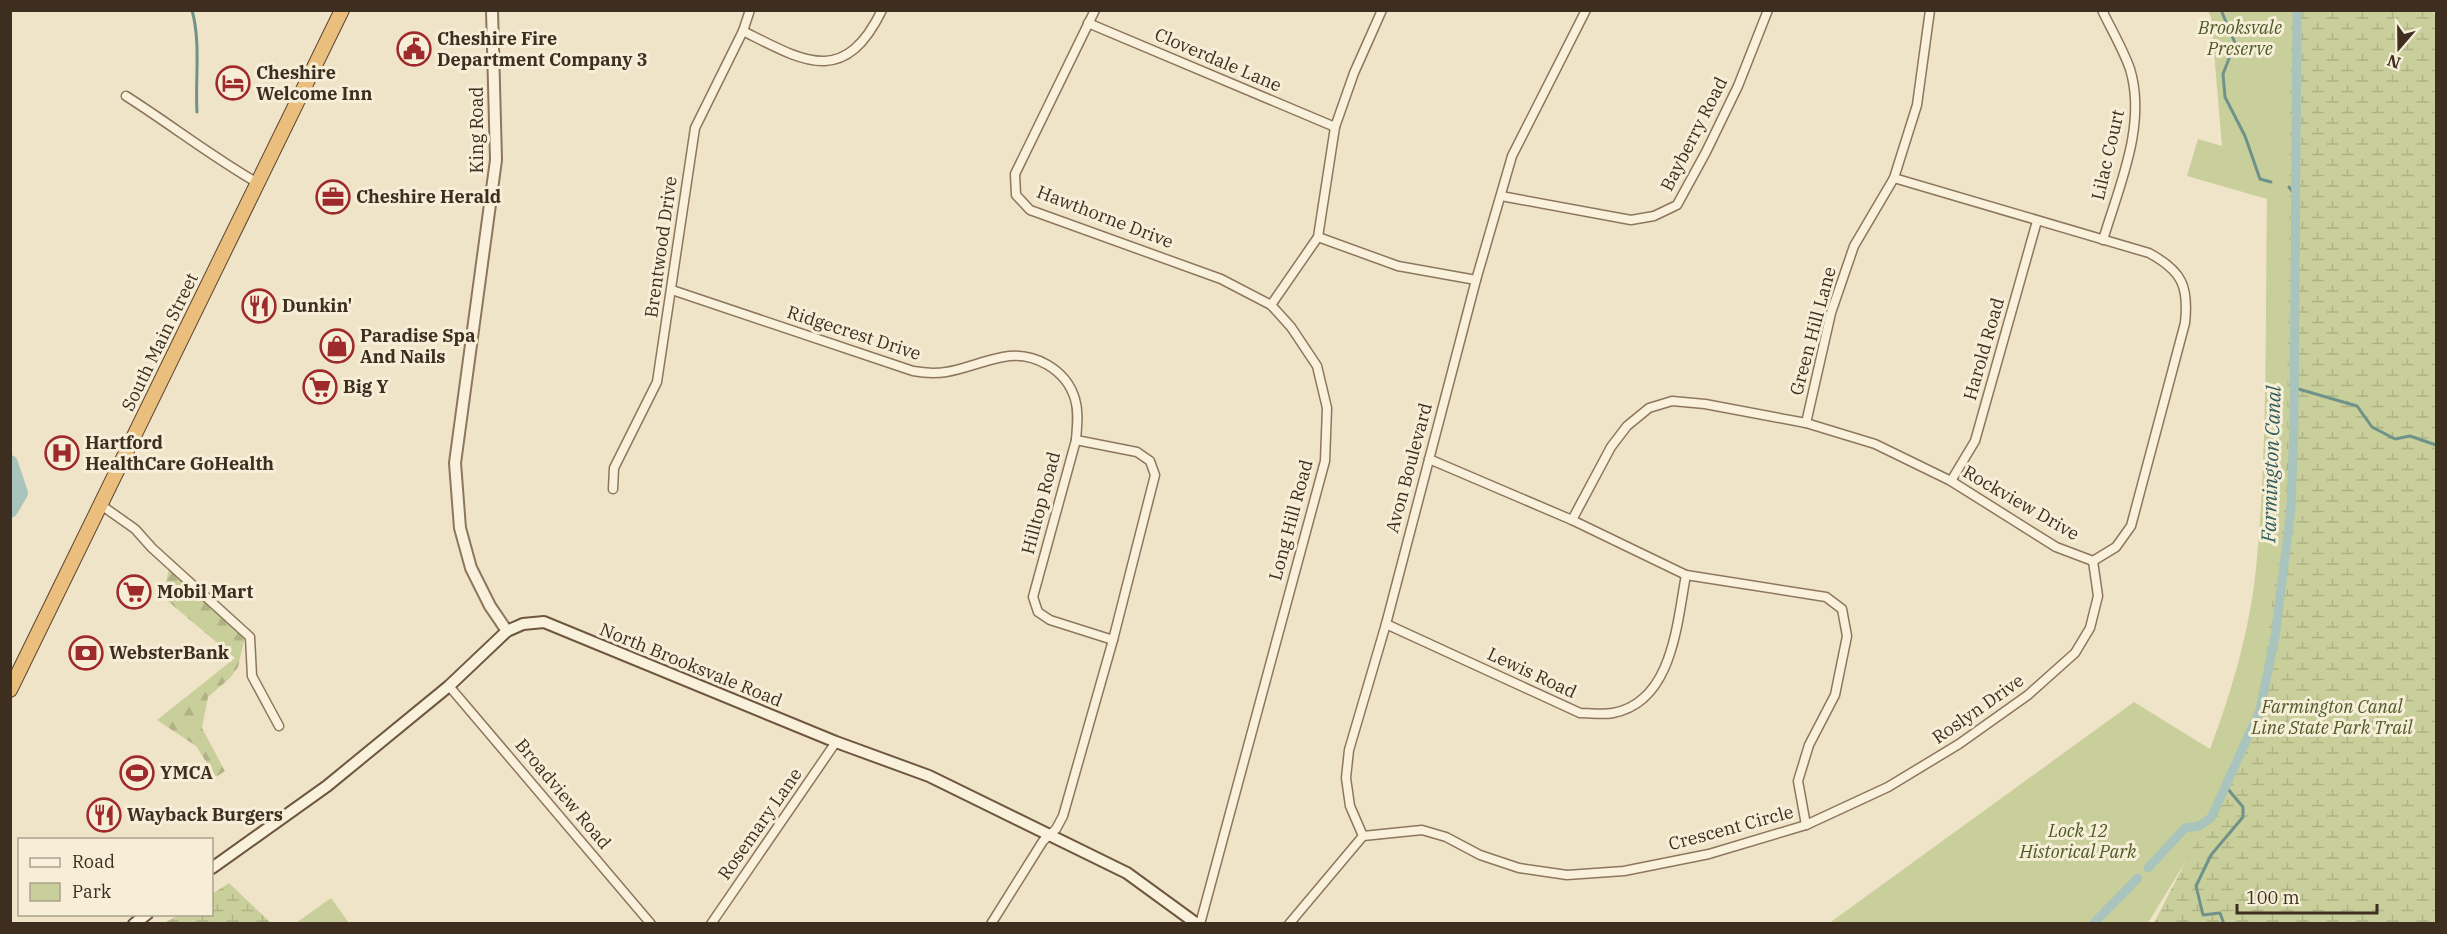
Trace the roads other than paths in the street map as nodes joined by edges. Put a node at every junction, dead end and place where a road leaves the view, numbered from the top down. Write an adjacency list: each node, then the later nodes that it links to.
1 (342, 10): 16 (highway, South Main Street)
2 (492, 10): 34 (main road, King Road)
3 (750, 10): 12 (street, Brentwood Drive)
4 (882, 10): 12 (street)
5 (1095, 10): 11 (street, Hawthorne Drive)
6 (1382, 10): 14 (street)
7 (1586, 10): 17 (street, Avon Boulevard)
8 (1768, 10): 17 (street, Bayberry Road)
9 (1930, 10): 15 (street, Green Hill Lane)
10 (2102, 10): 20 (street, Lilac Court)
11 (1088, 23): 14 (street, Cloverdale Lane); 23 (street, Hawthorne Drive)
12 (743, 31): 22 (street, Brentwood Drive)
13 (126, 96): 16 (street)
14 (1335, 127): 19 (street)
15 (1894, 178): 18 (street, Rockview Drive); 24 (street, Green Hill Lane)
16 (256, 182): 29 (highway, South Main Street)
17 (1501, 196): 21 (street, Avon Boulevard)
18 (2037, 221): 20 (street, Rockview Drive); 27 (street, Harold Road)
19 (1318, 237): 21 (street); 23 (street)
20 (2103, 240): 31 (street, Rockview Drive)
21 (1476, 280): 26 (street, Avon Boulevard)
22 (672, 290): 25 (street, Ridgecrest Drive); 28 (street, Brentwood Drive)
23 (1271, 305): 47 (street, Long Hill Road)
24 (1806, 423): 27 (street, Rockview Drive); 30 (street, Rockview Drive)
25 (1076, 440): 35 (street, Hilltop Road); 35 (street, Hilltop Road)
26 (1429, 459): 30 (street, Crescent Circle); 33 (street, Avon Boulevard)
27 (1951, 481): 31 (street, Rockview Drive)
28 (613, 489)
29 (101, 505): 36 (highway, South Main Street); 38 (street)
30 (1572, 520): 32 (street, Crescent Circle)
31 (2093, 561): 40 (street, Roslyn Drive)
32 (1686, 575): 33 (street, Lewis Road); 40 (street, Crescent Circle)
33 (1386, 624): 42 (street, Avon Boulevard)
34 (507, 631): 37 (main road, North Brooksvale Road); 39 (main road, North Brooksvale Road)
35 (1113, 640): 41 (street, Hilltop Road)
36 (12, 681)
37 (449, 686): 43 (main road, North Brooksvale Road); 44 (street, Broadview Road)
38 (279, 726)
39 (836, 742): 41 (main road, North Brooksvale Road); 45 (street, Rosemary Lane)
40 (1806, 825): 42 (street, Crescent Circle)
41 (1050, 835): 46 (street, Hilltop Road); 47 (main road, North Brooksvale Road)
42 (1363, 836): 48 (street)
43 (213, 867)
44 (651, 924)
45 (711, 924)
46 (991, 924)
47 (1199, 924)
48 (1289, 924)

